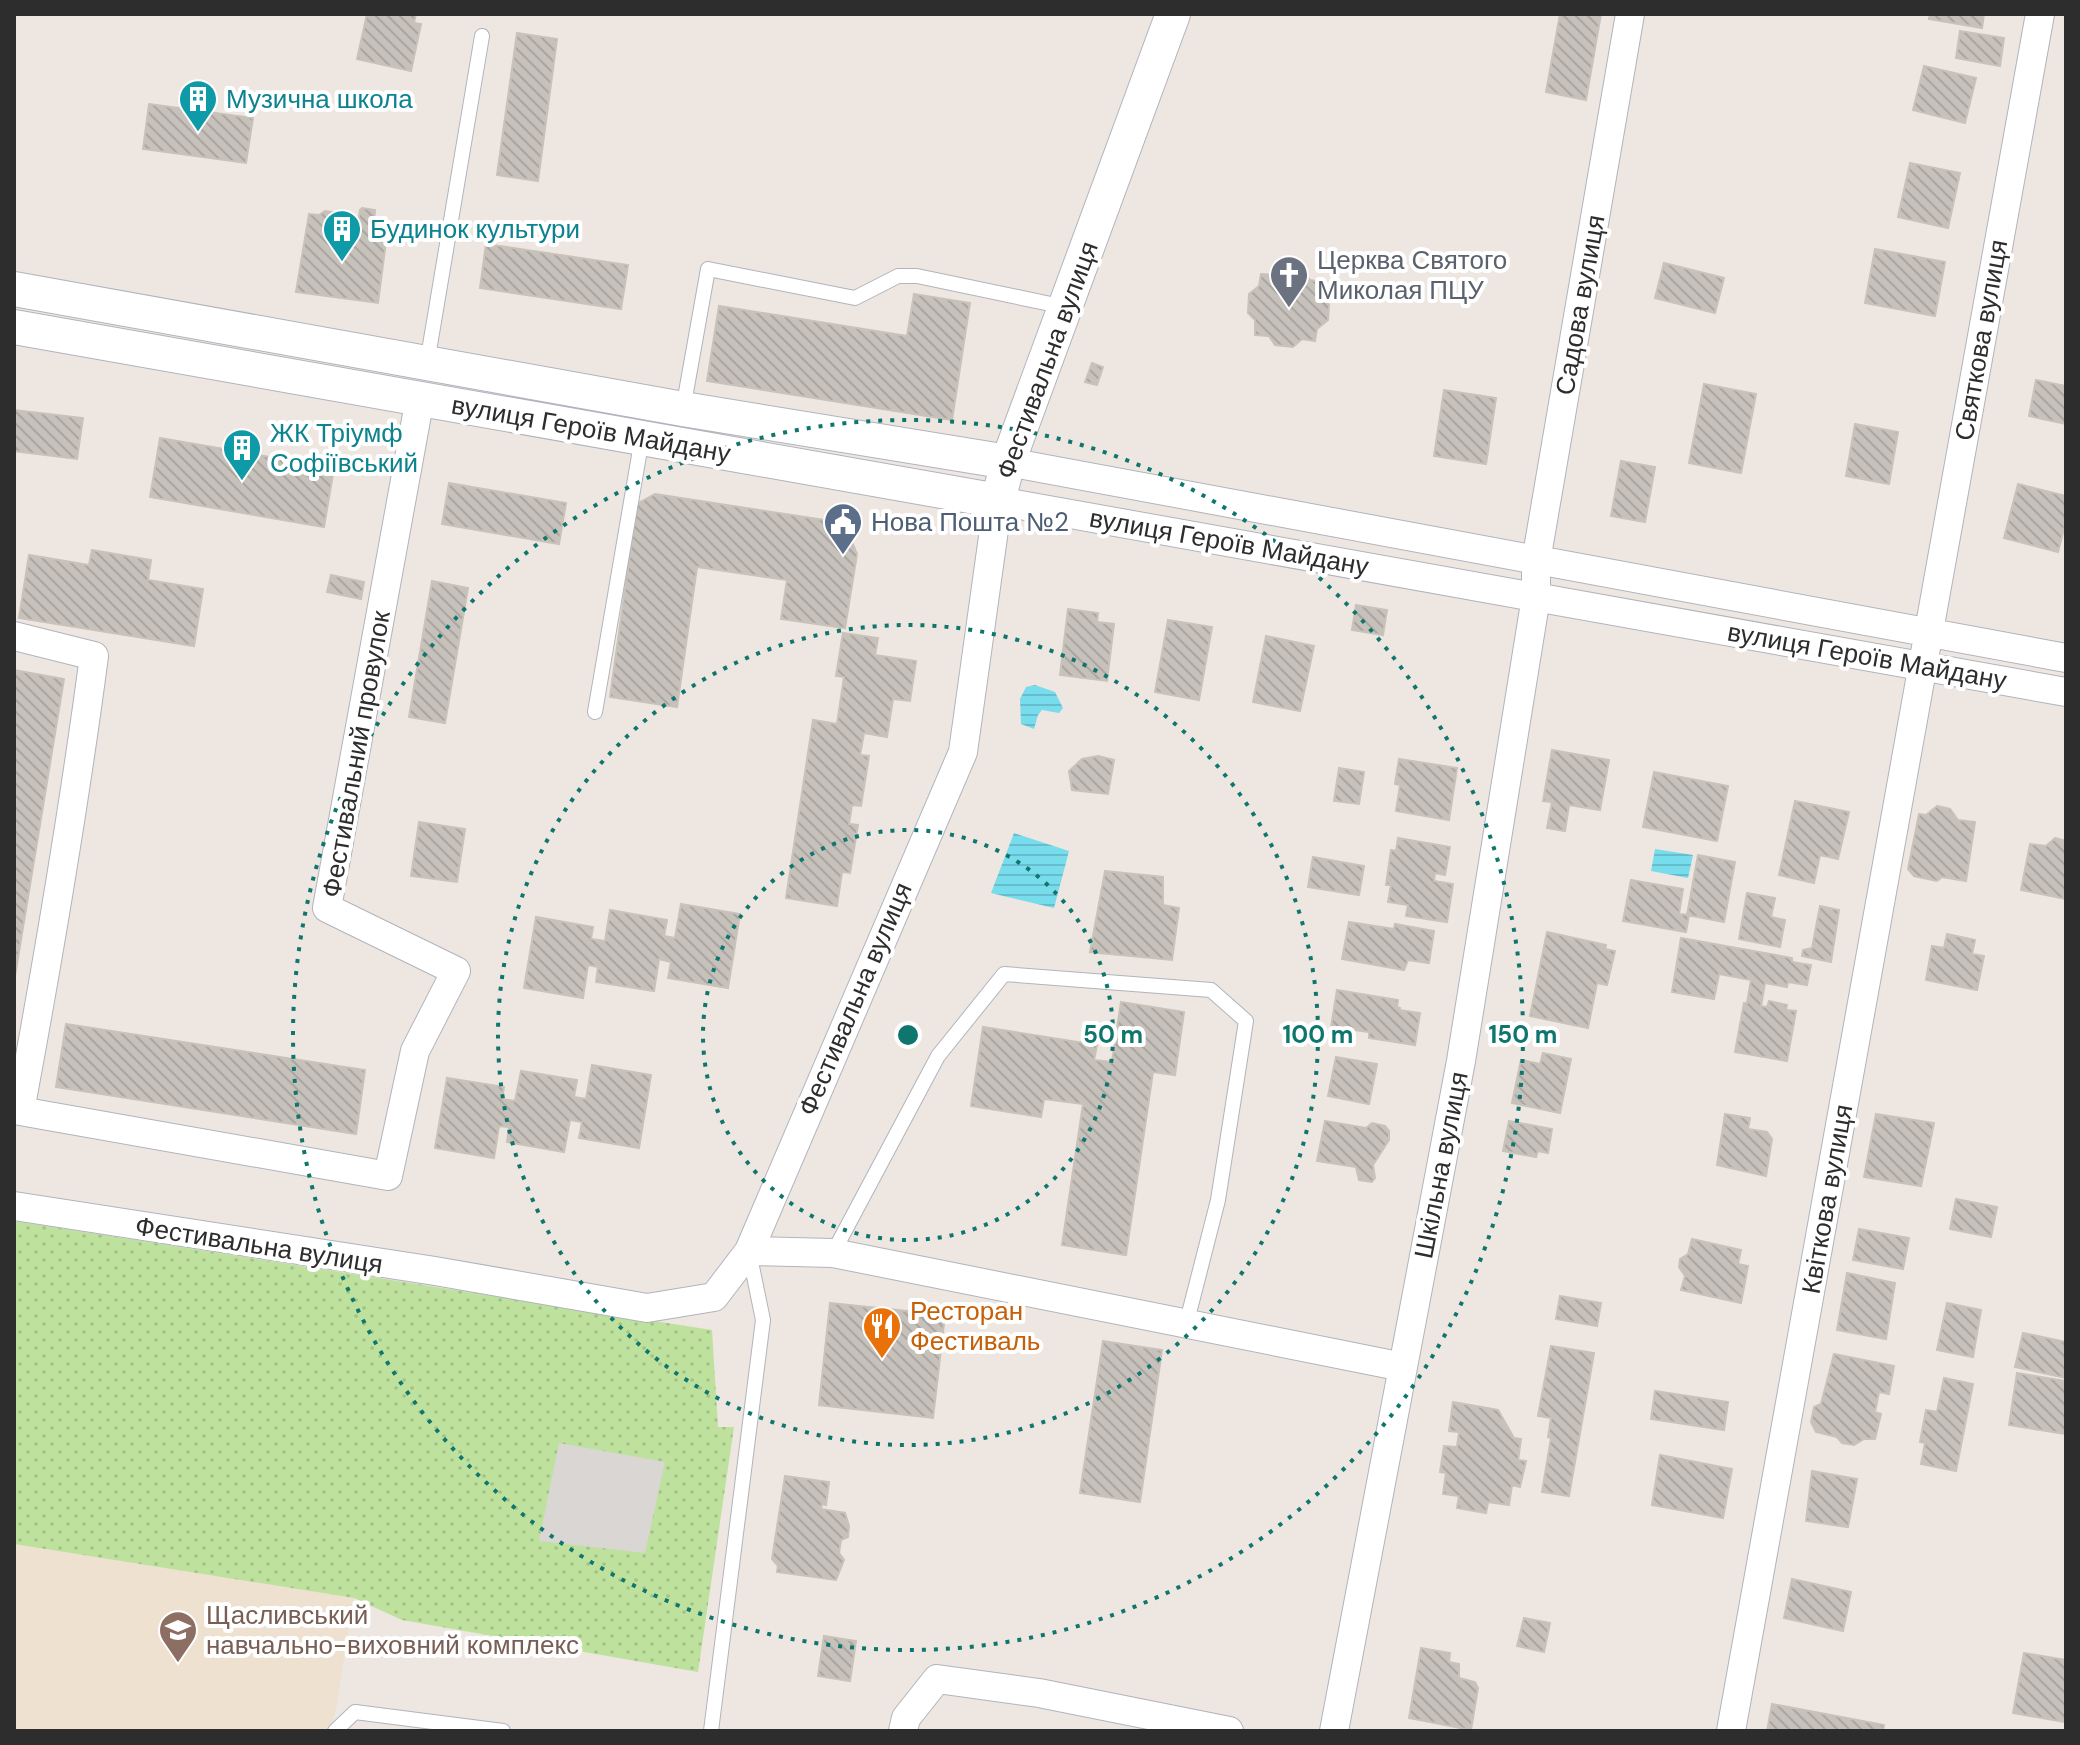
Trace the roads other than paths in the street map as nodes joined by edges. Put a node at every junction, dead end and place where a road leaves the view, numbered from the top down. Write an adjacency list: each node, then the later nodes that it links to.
1 (1173, 14): 6 (street, Фестивальна вулиця)
2 (1630, 14): 14 (street, Садова вулиця)
3 (2040, 14): 16 (street, Святкова вулиця)
4 (482, 36): 8 (lane, вулиця Героїв Майдану)
5 (14, 289): 8 (street, вулиця Героїв Майдану)
6 (1065, 307): 10 (lane); 12 (street, Фестивальна вулиця)
7 (14, 327): 9 (street, вулиця Героїв Майдану)
8 (427, 364): 10 (street, вулиця Героїв Майдану)
9 (420, 398): 11 (street, вулиця Героїв Майдану); 22 (street, Фестивальний провулок)
10 (683, 409): 12 (street, вулиця Героїв Майдану)
11 (642, 438): 13 (street, вулиця Героїв Майдану); 21 (lane)
12 (1008, 462): 13 (street, Фестивальна вулиця); 14 (street, вулиця Героїв Майдану)
13 (998, 501): 15 (street, вулиця Героїв Майдану); 24 (street, Фестивальна вулиця)
14 (1536, 561): 15 (street, Садова вулиця); 16 (street, вулиця Героїв Майдану)
15 (1536, 597): 19 (street, вулиця Героїв Майдану); 27 (street, Шкільна вулиця)
16 (1928, 634): 18 (street, вулиця Героїв Майдану); 19 (street, Святкова вулиця)
17 (14, 636): 22 (street)
18 (2066, 658)
19 (1922, 666): 20 (street, вулиця Героїв Майдану); 34 (street, Квіткова вулиця)
20 (2066, 692)
21 (595, 712)
22 (17, 1111)
23 (14, 1206): 24 (street, Фестивальна вулиця)
24 (749, 1251): 25 (street); 31 (lane)
25 (833, 1253): 26 (street); 26 (lane)
26 (1186, 1325): 27 (street)
27 (1403, 1367): 33 (street, Шкільна вулиця)
28 (904, 1724): 32 (street)
29 (335, 1731): 30 (lane)
30 (503, 1731)
31 (711, 1731)
32 (1229, 1731)
33 (1334, 1731)
34 (1731, 1731)

